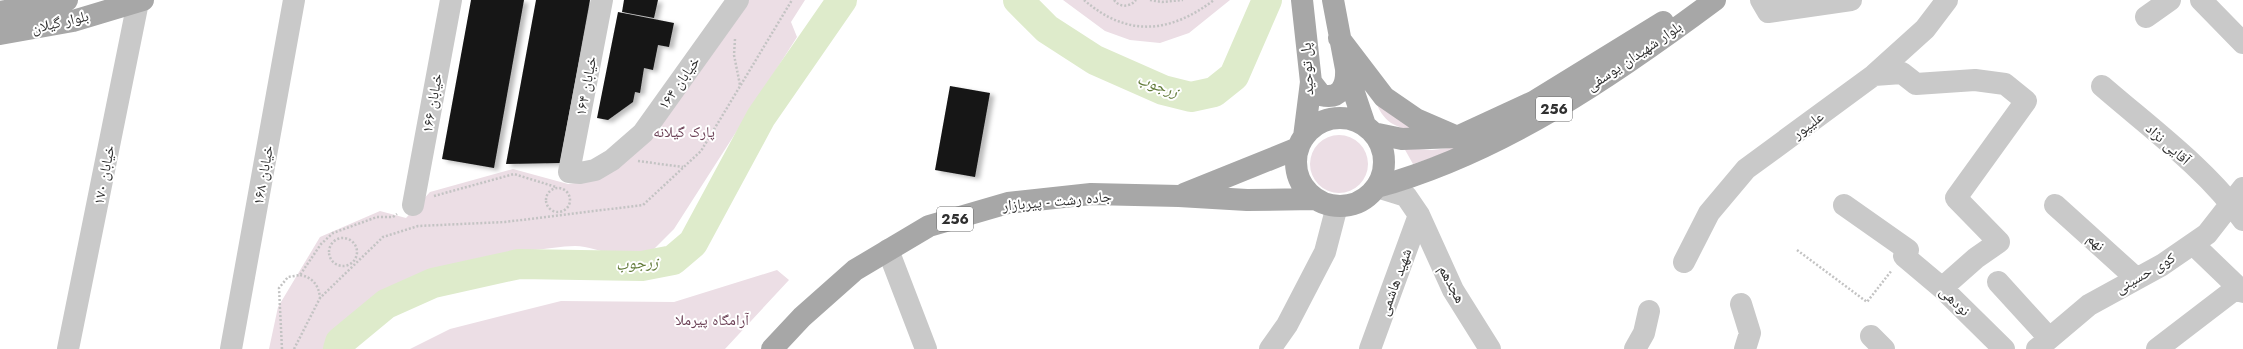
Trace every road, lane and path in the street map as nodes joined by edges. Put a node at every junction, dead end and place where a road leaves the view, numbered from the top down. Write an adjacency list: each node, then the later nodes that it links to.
1 (68, 0): 23 (main road, بلوار گیلان)
2 (294, 0): 67 (street, خیابان ۱۶۸)
3 (451, 0): 45 (street, خیابان ۱۶۶)
4 (602, 0): 39 (street, ۱۶۴ خیابان)
5 (738, 0): 39 (street, خیابان ۱۶۴)
6 (792, 0): 32 (path)
7 (1084, 0): 12 (path)
8 (1114, 0): 9 (path)
9 (1136, 0)
10 (1150, 0): 11 (path)
11 (1183, 0)
12 (1214, 0)
13 (1302, 0): 31 (main road, پل توحید)
14 (1333, 0): 27 (main road)
15 (1695, 0): 35 (main road, بلوار شهیدان یوسفی / 256)
16 (1715, 0): 40 (main road, بلوار شهیدان یوسفی / 256)
17 (1762, 0): 18 (street)
18 (1852, 0)
19 (1947, 0): 30 (street, علیپور)
20 (2170, 0): 24 (street)
21 (2201, 0): 28 (street)
22 (140, 1): 25 (main road, بلوار گیلان); 66 (street, خیابان ۱۷۰)
23 (0, 12)
24 (2146, 17)
25 (0, 34)
26 (735, 36): 32 (path)
27 (1339, 38): 29 (main road); 35 (main road)
28 (2243, 43)
29 (1346, 69): 31 (main road); 34 (main road)
30 (1874, 75): 55 (street, علیپور); 60 (street)
31 (1310, 82): 36 (main road, پل توحید)
32 (740, 86): 38 (path)
33 (2102, 86): 44 (street, آقایی نژاد)
34 (1369, 129): 35 (main road, بلوار شهیدان یوسفی / 256); 36 (main road, 256); 40 (main road, 256)
35 (1458, 137)
36 (1301, 142): 41 (main road); 42 (main road, 256)
37 (634, 159): 38 (path)
38 (683, 167): 56 (path)
39 (567, 183): 39 (path); 45 (path)
40 (1376, 187): 47 (main road, 256); 48 (street, هجدهم)
41 (1179, 196): 42 (main road, جاده رشت - پیربازار / 256); 52 (main road, جاده رشت - پیربازار / 256)
42 (1315, 199): 47 (main road, 256)
43 (1844, 204): 54 (street)
44 (2239, 204): 51 (street, کوی حسینی)
45 (413, 205): 49 (path)
46 (2056, 205): 58 (street, نهم)
47 (1337, 206): 72 (street)
48 (1419, 215): 73 (street, شهید هاشمی); 74 (street, هجدهم)
49 (333, 233): 50 (path); 57 (path)
50 (335, 241): 56 (path); 56 (path)
51 (2193, 244): 58 (street, کوی حسینی); 61 (street)
52 (888, 250): 70 (main road, جاده رشت - پیربازار / 256); 71 (street)
53 (1797, 250): 54 (path)
54 (1904, 256): 60 (street, نودهی)
55 (1684, 262)
56 (350, 265): 62 (path)
57 (300, 275): 62 (path); 68 (path)
58 (2137, 279): 65 (street, کوی حسینی)
59 (1998, 282): 65 (street)
60 (1942, 288): 77 (street, نودهی)
61 (2241, 289): 78 (street)
62 (320, 298): 69 (path)
63 (1741, 304): 76 (street)
64 (1649, 311): 75 (street)
65 (2043, 343)
66 (68, 349)
67 (231, 349)
68 (282, 349)
69 (294, 349)
70 (772, 349)
71 (926, 349)
72 (1270, 349)
73 (1370, 349)
74 (1490, 349)
75 (1635, 349)
76 (1745, 349)
77 (2004, 349)
78 (2157, 349)

